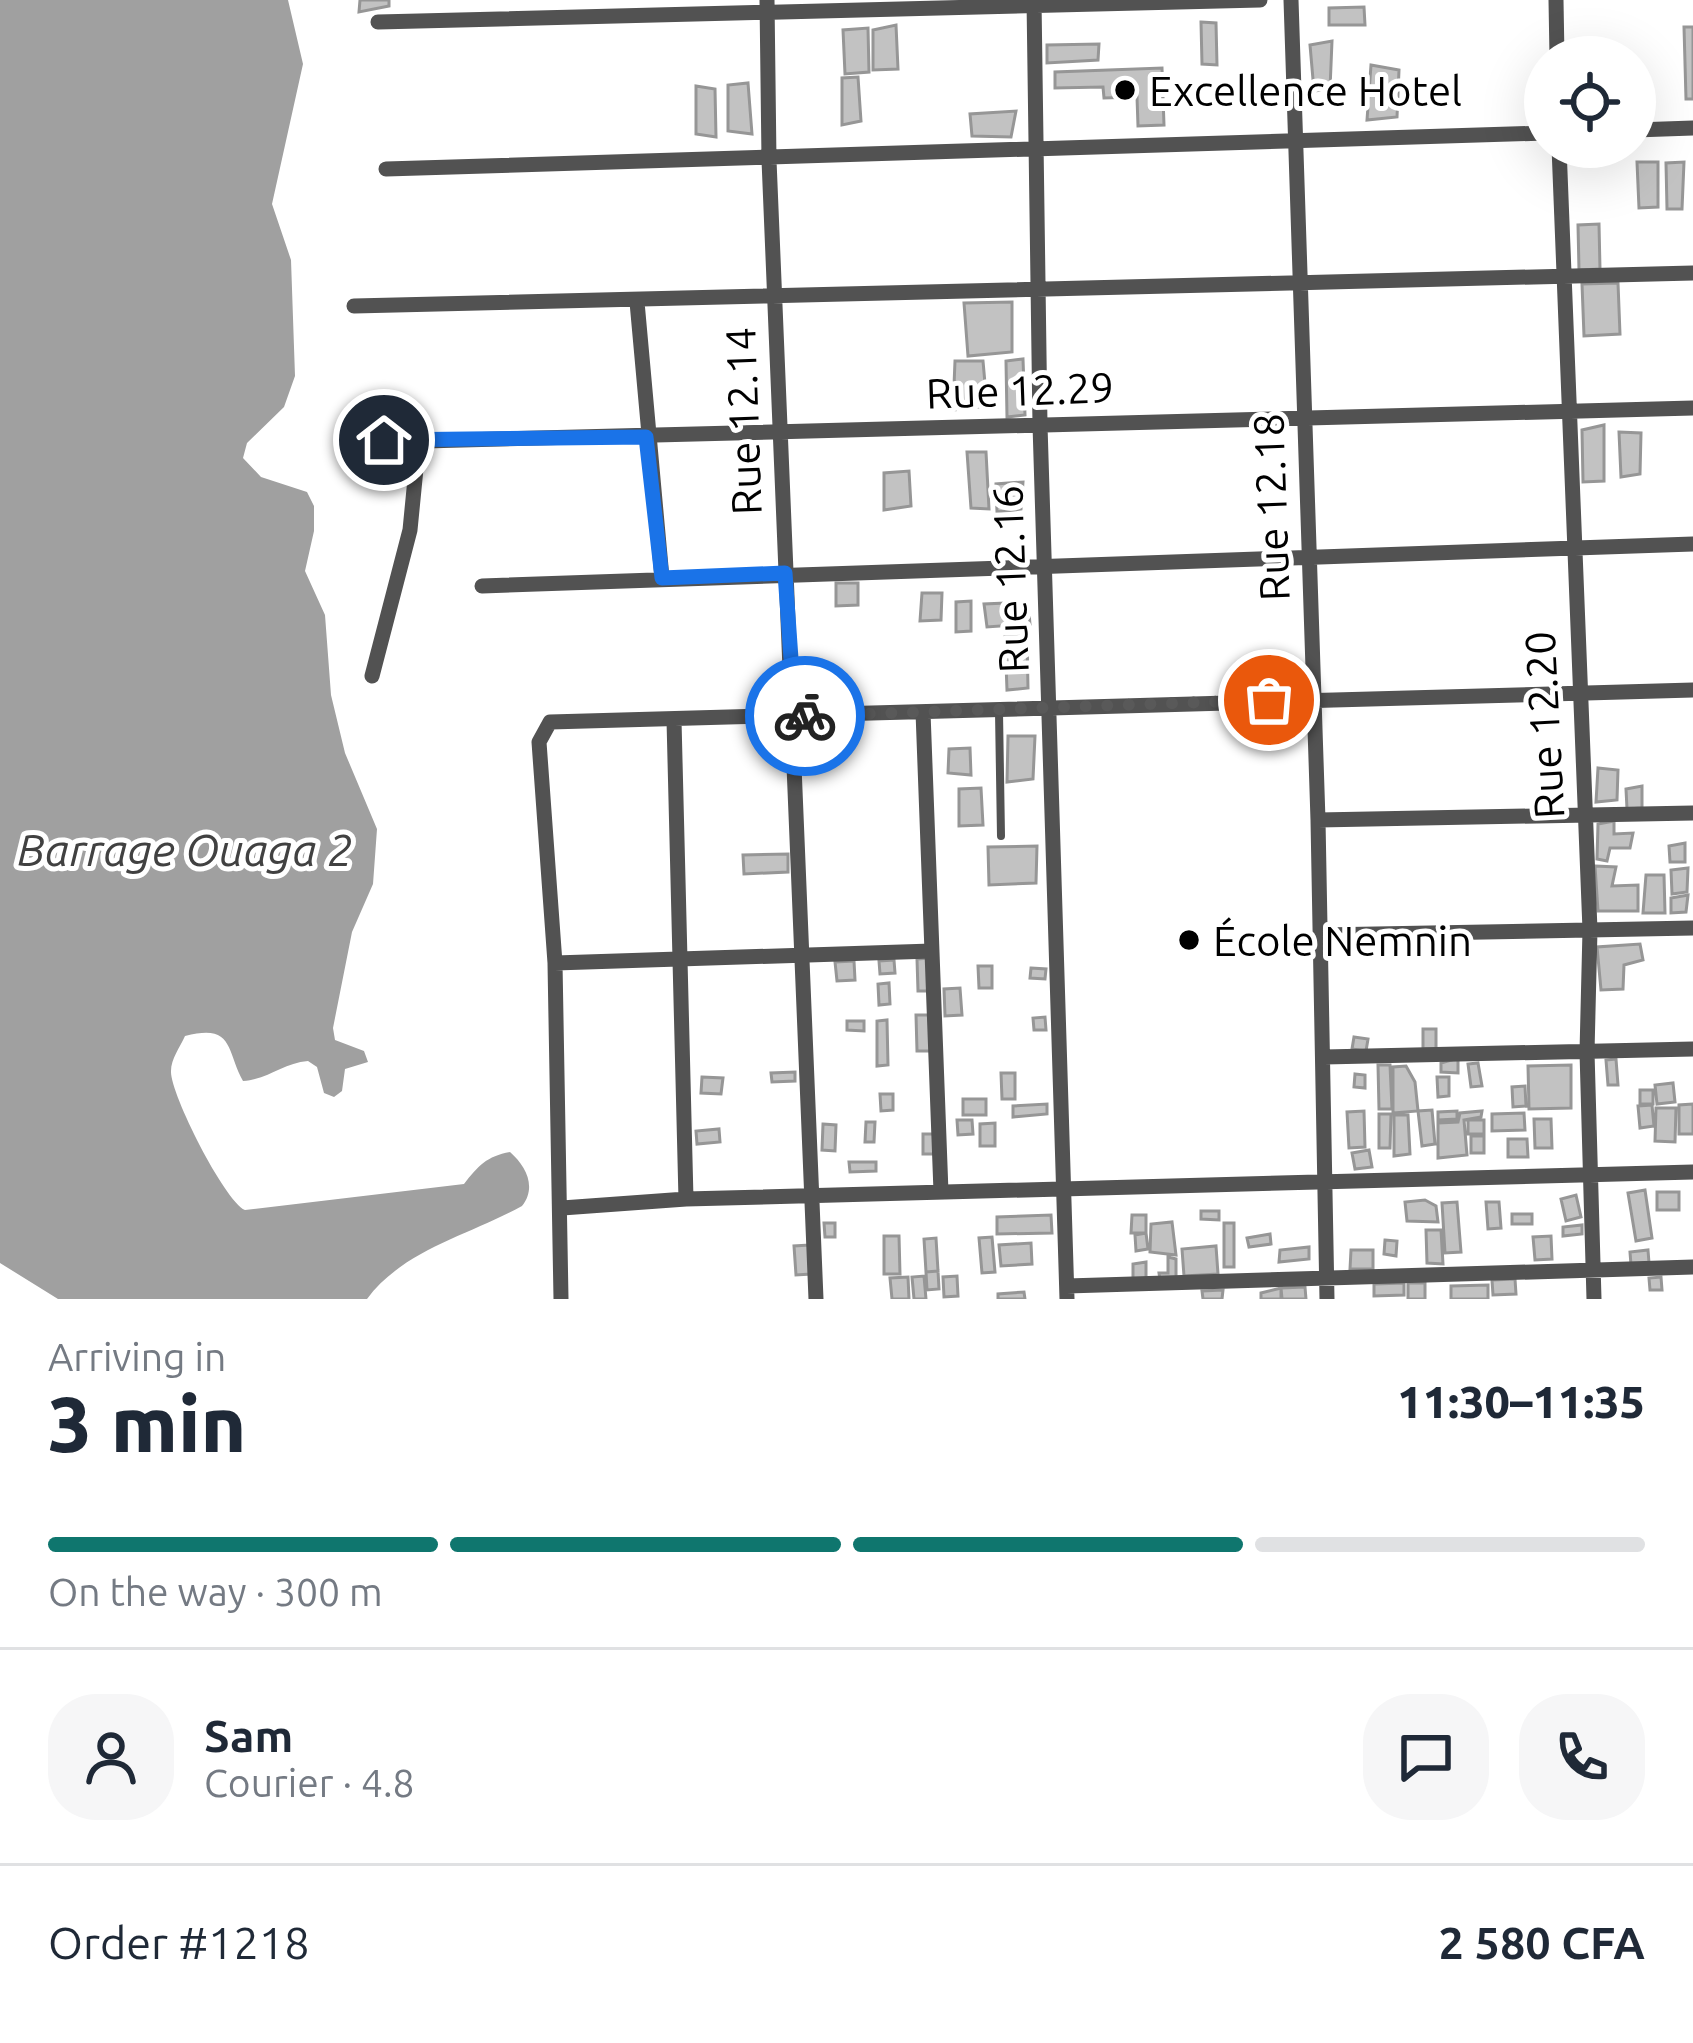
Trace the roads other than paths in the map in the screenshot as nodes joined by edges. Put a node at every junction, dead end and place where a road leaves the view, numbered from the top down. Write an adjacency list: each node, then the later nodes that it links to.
1 (1260, 0): 4 (street)
2 (1291, 0): 11 (street, Rue 12.18)
3 (1556, 0): 7 (street)
4 (1034, 2): 5 (street); 12 (street, Rue 12.16)
5 (768, 6): 6 (street); 13 (street, Rue 12.14)
6 (378, 22)
7 (1557, 36)
8 (1693, 128): 9 (street)
9 (1656, 129)
10 (1524, 134): 11 (street)
11 (1298, 141): 12 (street); 18 (street, Rue 12.18)
12 (1036, 148): 13 (street); 19 (street, Rue 12.16)
13 (769, 160): 15 (street); 20 (street, Rue 12.14)
14 (1560, 168): 17 (street, Rue 12.20)
15 (386, 169)
16 (1693, 274): 17 (street)
17 (1565, 277): 18 (street); 24 (street, Rue 12.20)
18 (1303, 281): 19 (street); 25 (street, Rue 12.18)
19 (1038, 291): 20 (street); 26 (street, Rue 12.16)
20 (774, 300): 21 (street); 27 (street, Rue 12.14)
21 (638, 302): 22 (street); 28 (street)
22 (354, 306)
23 (1693, 408): 24 (street, Rue 12.29)
24 (1566, 411): 25 (street, Rue 12.29); 32 (street, Rue 12.20)
25 (1303, 420): 26 (street, Rue 12.29); 33 (street, Rue 12.18)
26 (1040, 425): 27 (street, Rue 12.29); 34 (street, Rue 12.16)
27 (782, 434): 28 (street, Rue 12.29); 35 (street, Rue 12.14)
28 (646, 437): 29 (street, Rue 12.29); 36 (street)
29 (419, 438): 30 (street, Rue 12.29); 38 (street)
30 (349, 443)
31 (1693, 544): 32 (street)
32 (1573, 547): 33 (street); 40 (street, Rue 12.20)
33 (1308, 559): 34 (street); 41 (street, Rue 12.18)
34 (1047, 566): 35 (street); 43 (street, Rue 12.16)
35 (785, 573): 36 (street); 45 (street, Rue 12.14)
36 (662, 578): 37 (street)
37 (482, 586)
38 (372, 676)
39 (1693, 690): 40 (street)
40 (1577, 693): 41 (street); 48 (street, Rue 12.20)
41 (1313, 698): 43 (street); 49 (street, Rue 12.18)
42 (999, 710): 43 (street); 44 (street); 50 (lane)
43 (1051, 710): 64 (street, Rue 12.16)
44 (923, 712): 45 (street); 54 (street)
45 (795, 716): 46 (street); 55 (street, Rue 12.14)
46 (674, 720): 56 (street); 57 (street)
47 (1693, 813): 48 (street)
48 (1586, 815): 49 (street); 52 (street, Rue 12.20)
49 (1318, 820): 53 (street, Rue 12.18)
50 (1001, 836)
51 (1693, 928): 52 (street)
52 (1590, 930): 53 (street); 59 (street, Rue 12.20)
53 (1321, 935): 60 (street, Rue 12.18)
54 (932, 951): 55 (street); 65 (street)
55 (805, 956): 56 (street); 67 (street, Rue 12.14)
56 (680, 958): 57 (street); 66 (street)
57 (555, 963): 68 (street)
58 (1693, 1049): 59 (street)
59 (1587, 1052): 60 (street); 62 (street, Rue 12.20)
60 (1324, 1058): 63 (street, Rue 12.18)
61 (1693, 1172): 62 (street)
62 (1591, 1176): 63 (street); 70 (street, Rue 12.20)
63 (1325, 1185): 64 (street); 71 (street, Rue 12.18)
64 (1063, 1189): 65 (street); 72 (street, Rue 12.16)
65 (941, 1192): 67 (street)
66 (686, 1198): 67 (street); 68 (street)
67 (812, 1198): 74 (street, Rue 12.14)
68 (562, 1208): 73 (street)
69 (1693, 1268): 70 (street)
70 (1593, 1272): 71 (street); 76 (street, Rue 12.20)
71 (1326, 1276): 72 (street); 75 (street, Rue 12.18)
72 (1067, 1293)
73 (561, 1299)
74 (815, 1299)
75 (1327, 1299)
76 (1594, 1299)

